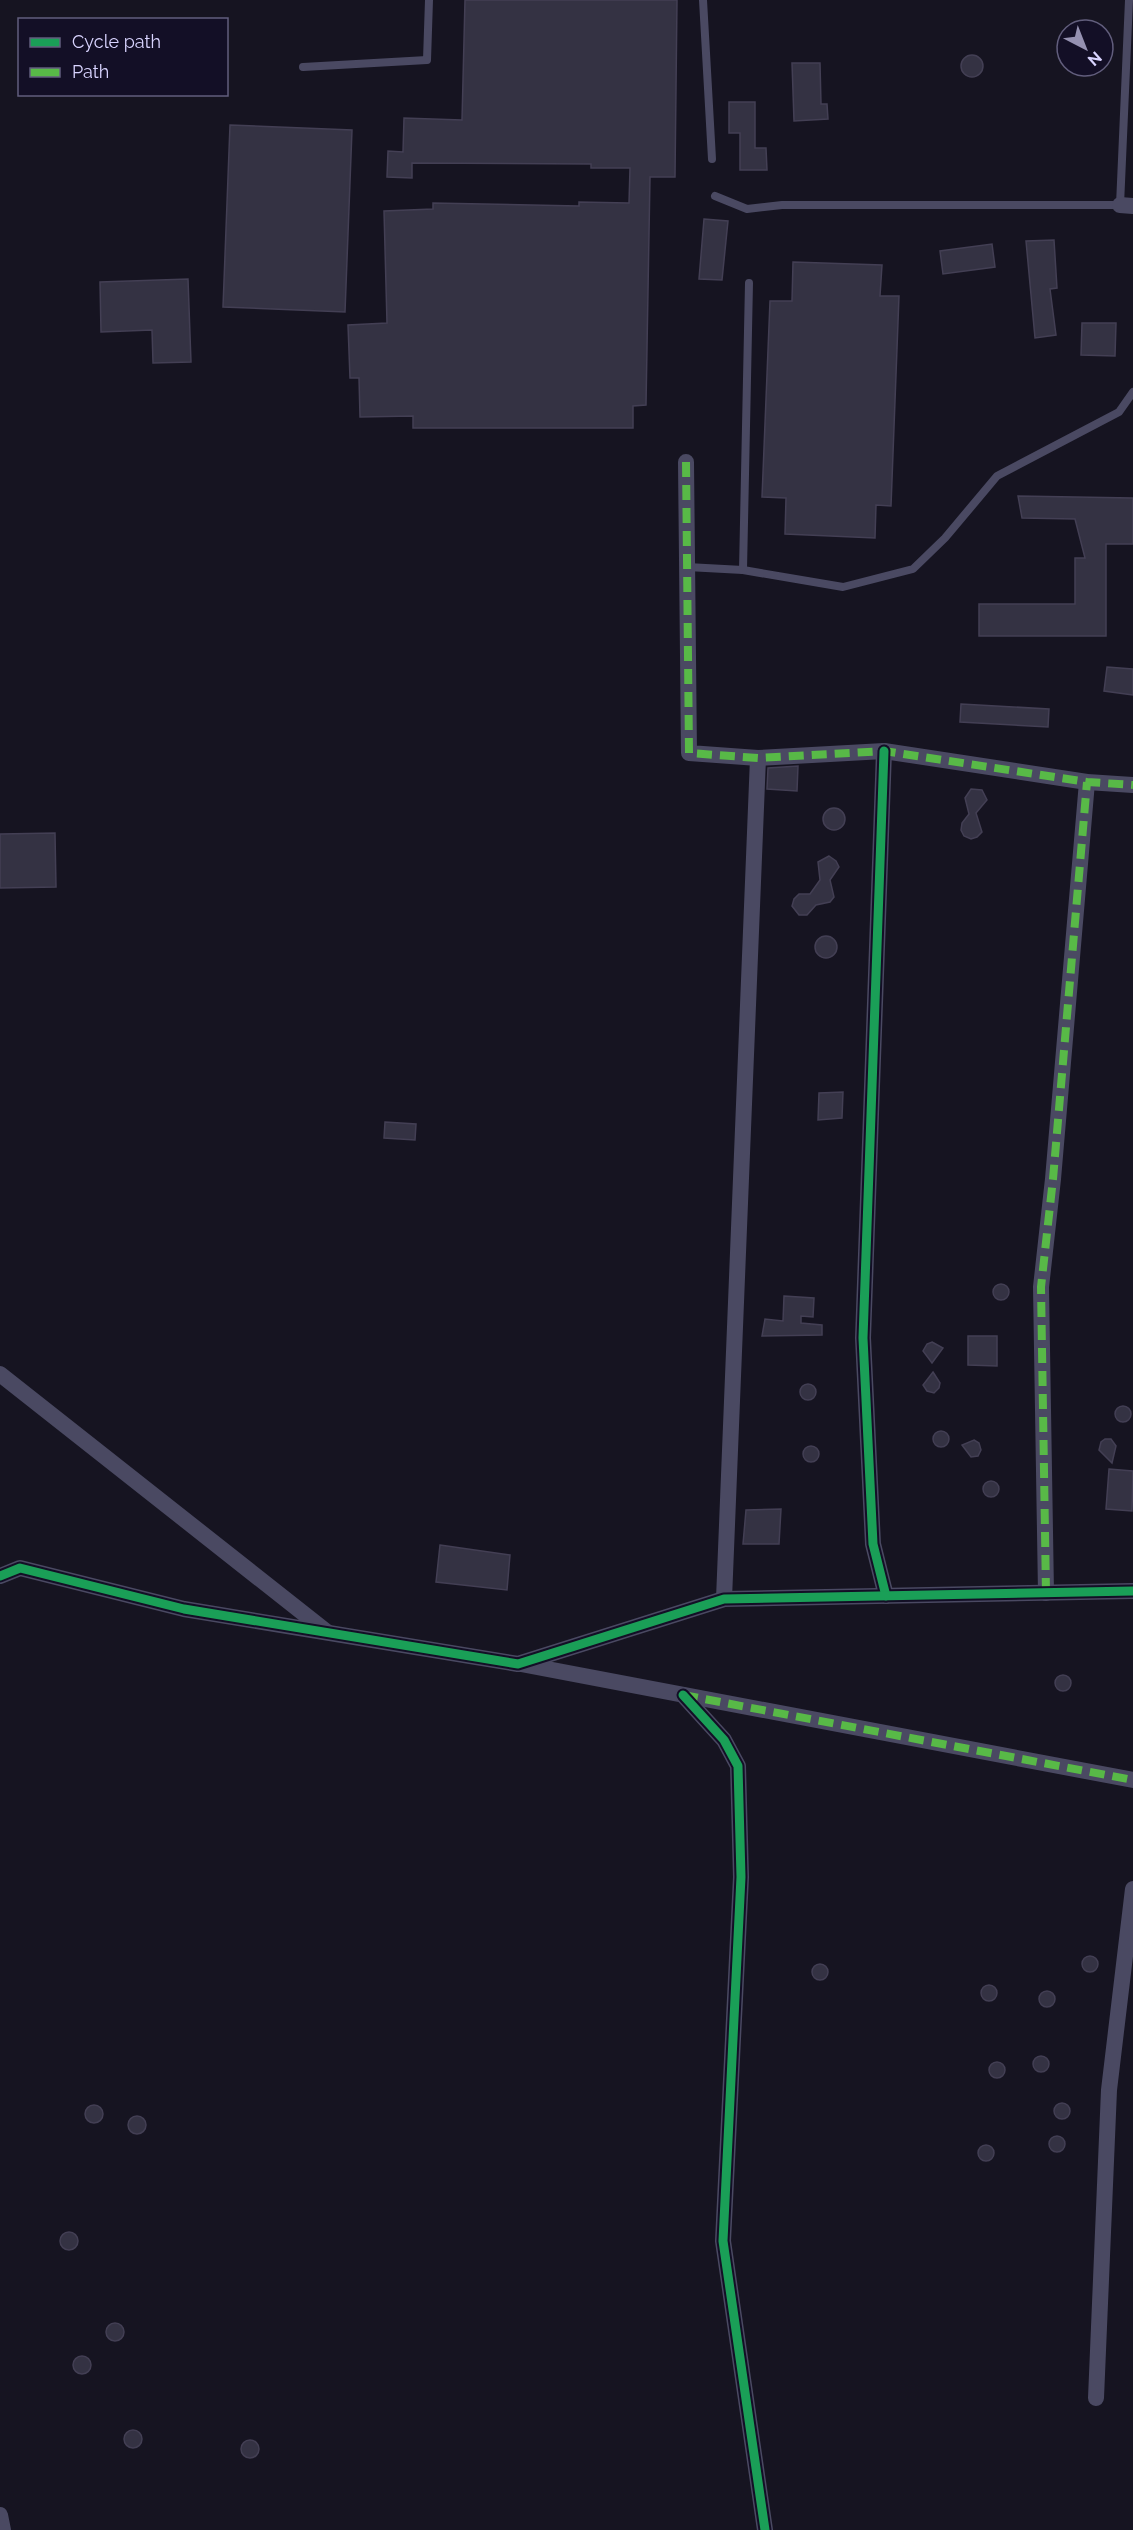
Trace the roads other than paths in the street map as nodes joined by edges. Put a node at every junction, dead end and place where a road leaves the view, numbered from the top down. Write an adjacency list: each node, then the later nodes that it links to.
1 (429, 0): 4 (lane)
2 (703, 0): 5 (lane)
3 (1129, 0): 7 (lane)
4 (303, 67)
5 (712, 159)
6 (715, 196): 7 (lane)
7 (1126, 205)
8 (749, 283): 12 (lane)
9 (1133, 392): 12 (lane)
10 (686, 462): 11 (street)
11 (687, 567): 12 (lane); 14 (street)
12 (743, 570)
13 (884, 751): 14 (street); 15 (street); 21 (street)
14 (758, 758): 22 (street)
15 (1088, 782): 16 (street); 20 (street)
16 (1133, 785)
17 (0, 1374): 23 (street)
18 (0, 1576): 23 (street)
19 (1133, 1592): 20 (street)
20 (1046, 1593): 21 (street)
21 (886, 1596): 22 (street)
22 (724, 1599): 24 (street)
23 (328, 1633): 24 (street)
24 (518, 1664): 25 (street)
25 (683, 1695): 26 (street); 31 (street)
26 (1133, 1780)
27 (1133, 1889): 28 (street)
28 (1096, 2398)
29 (0, 2515): 30 (street)
30 (3, 2530)
31 (765, 2530)

